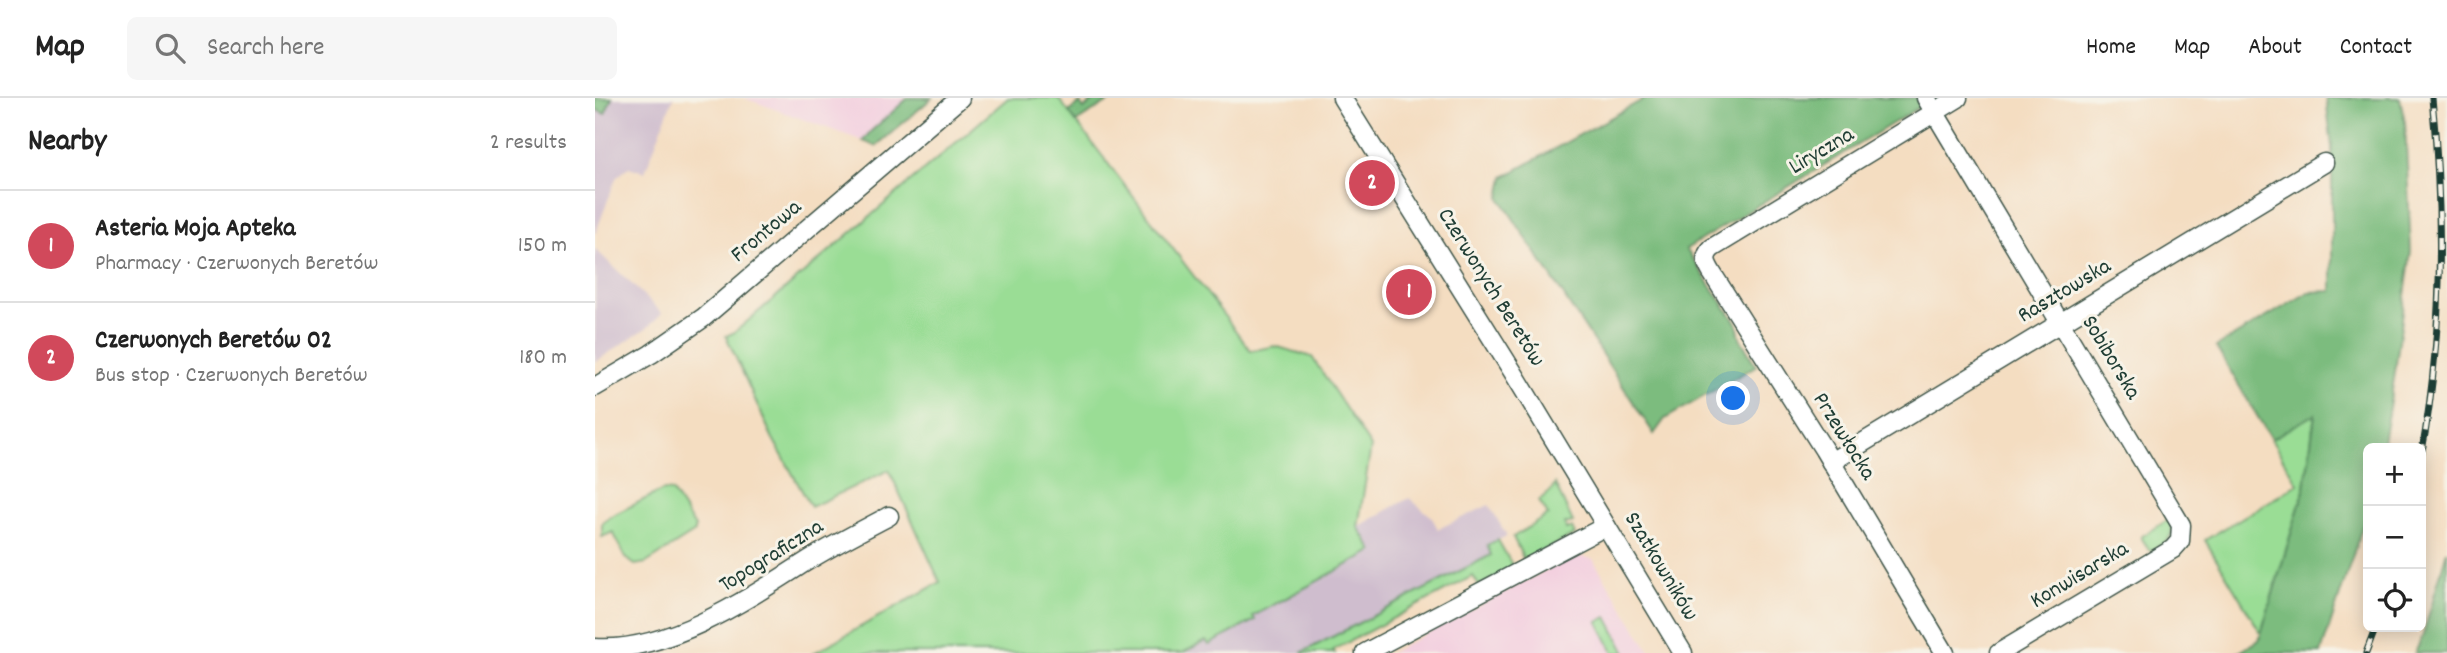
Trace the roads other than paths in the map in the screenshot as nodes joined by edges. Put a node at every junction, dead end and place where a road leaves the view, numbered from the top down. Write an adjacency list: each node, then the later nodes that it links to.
1 (960, 98): 8 (street, Frontowa)
2 (1342, 98): 10 (street, Czerwonych Beretów)
3 (1958, 98): 4 (street, Liryczna)
4 (1930, 105): 6 (street, Liryczna); 7 (street, Sobiborska)
5 (2324, 163): 7 (street, Rasztowska)
6 (1712, 248): 9 (street, Przewłocka)
7 (2060, 323): 9 (street, Rasztowska); 13 (street, Sobiborska)
8 (595, 387)
9 (1831, 462): 17 (street, Przewłocka)
10 (1594, 505): 12 (street, Szatkowników)
11 (890, 516): 14 (street, Topograficzna)
12 (1606, 526): 15 (street); 16 (street, Szatkowników)
13 (2182, 536): 18 (street, Konwisarska)
14 (595, 648)
15 (1365, 653)
16 (1683, 653)
17 (1945, 653)
18 (1999, 653)

